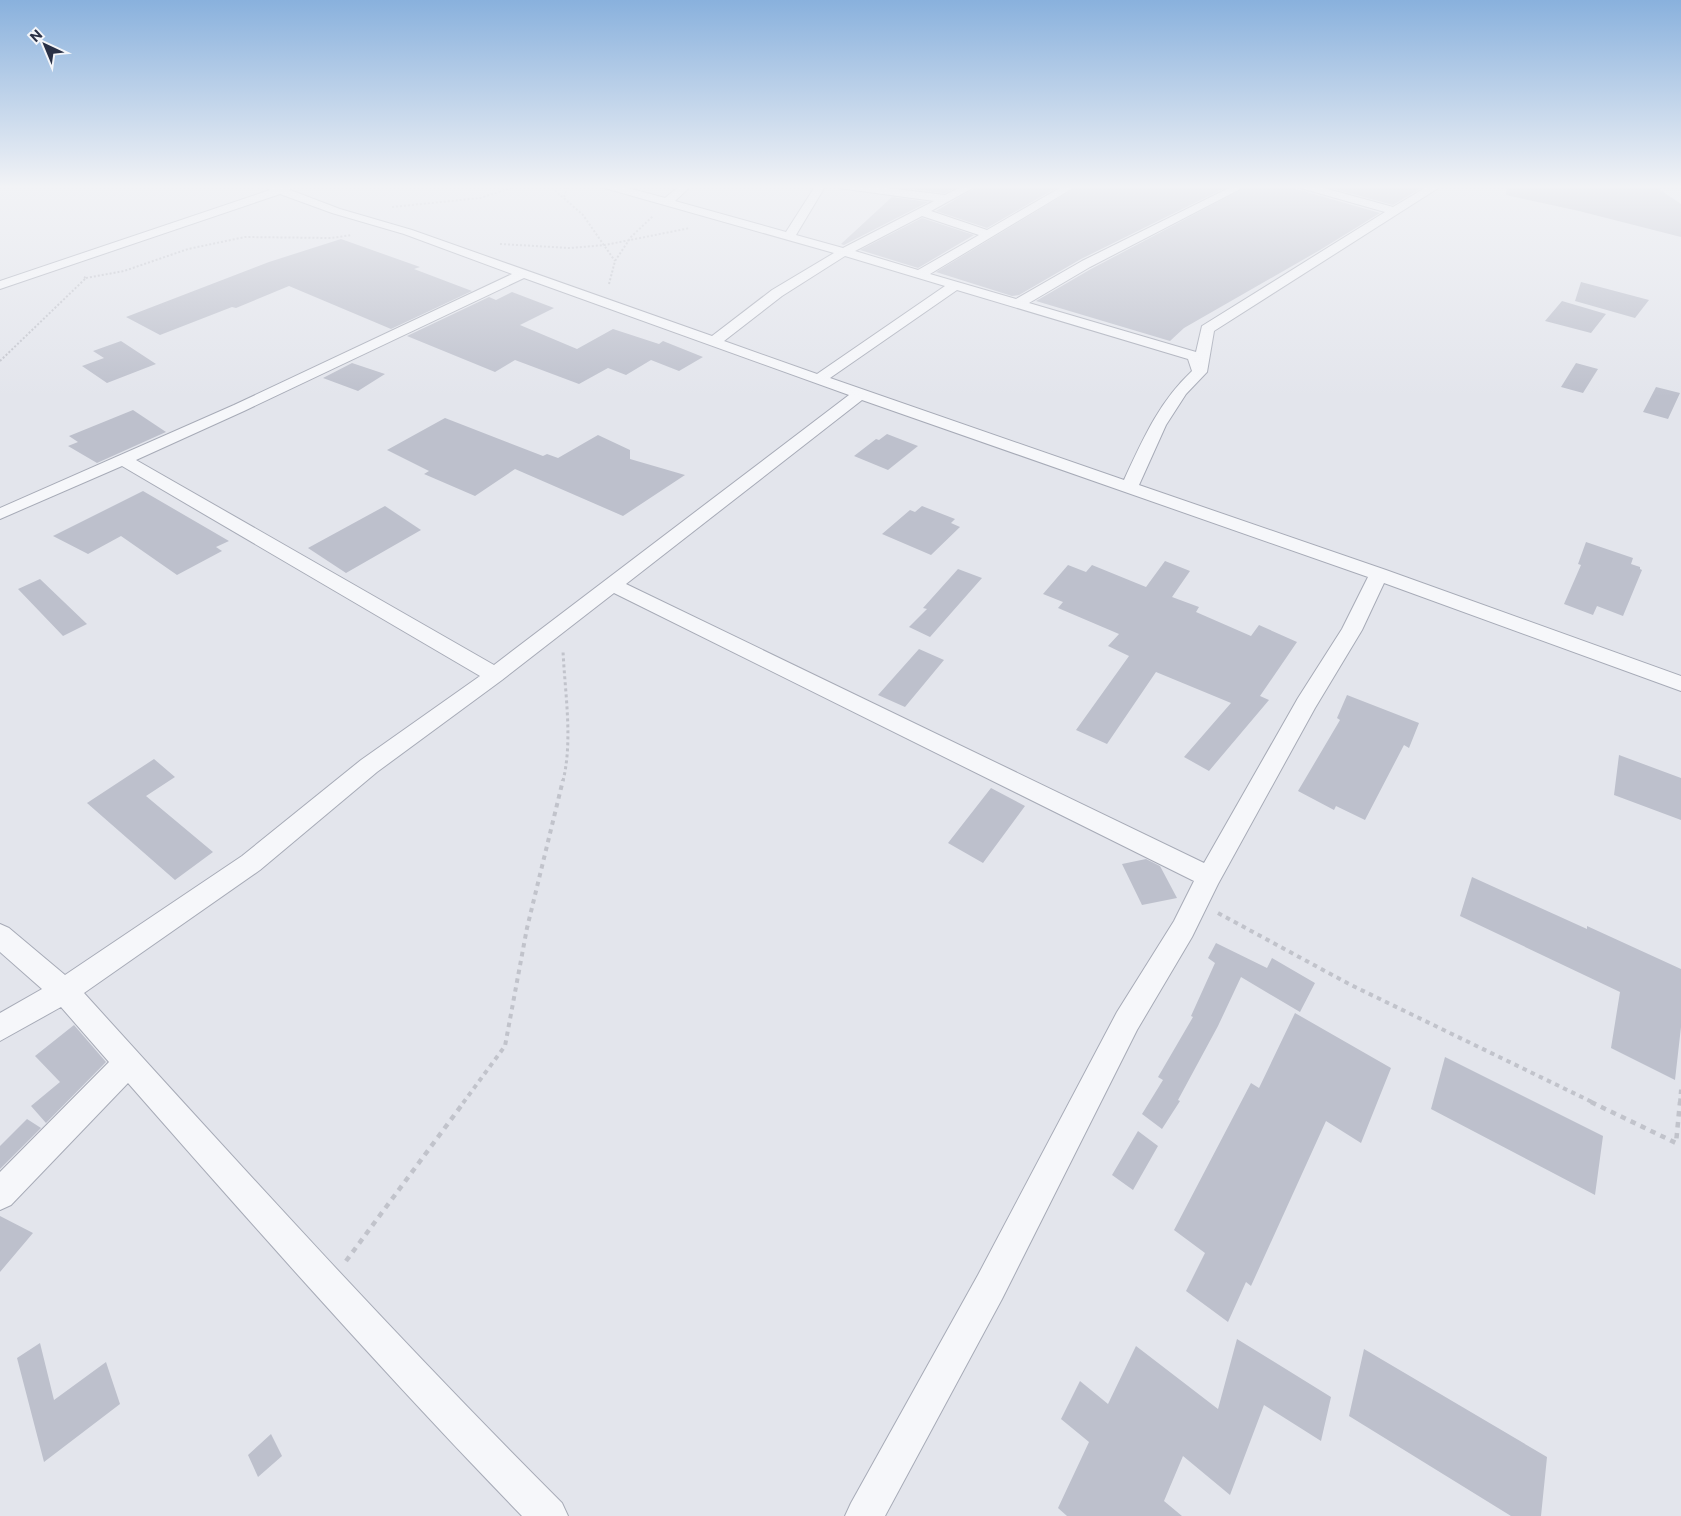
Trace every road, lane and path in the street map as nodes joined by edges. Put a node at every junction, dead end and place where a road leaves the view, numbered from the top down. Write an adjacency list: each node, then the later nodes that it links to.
1 (87, 256): 12 (street)
2 (167, 256): 15 (path)
3 (475, 256): 13 (street)
4 (612, 256): 11 (path)
5 (619, 256): 11 (path)
6 (838, 256): 20 (street)
7 (856, 256): 14 (street)
8 (951, 256): 14 (street)
9 (1102, 256): 19 (street)
10 (1322, 256): 22 (street)
11 (615, 261): 18 (path)
12 (60, 265): 15 (path); 16 (street)
13 (524, 273): 18 (street); 25 (street)
14 (919, 275): 17 (street)
15 (86, 278): 21 (path)
16 (0, 285)
17 (954, 286): 19 (street); 23 (street)
18 (604, 302): 20 (street)
19 (1017, 304): 22 (street)
20 (715, 341): 23 (street)
21 (0, 362)
22 (1200, 372): 26 (street)
23 (819, 379): 24 (street)
24 (860, 394): 26 (street); 29 (street)
25 (122, 460): 27 (street); 31 (street)
26 (1129, 487): 28 (street)
27 (0, 514)
28 (1379, 574): 32 (street); 33 (street)
29 (611, 584): 30 (street); 33 (street)
30 (561, 622): 31 (street); 41 (path)
31 (495, 675): 36 (street)
32 (1681, 684)
33 (1209, 877): 34 (street)
34 (1197, 902): 39 (path); 43 (street)
35 (0, 936): 36 (street)
36 (64, 991): 37 (street); 38 (street)
37 (0, 1028)
38 (129, 1062): 40 (street); 41 (street)
39 (1681, 1089)
40 (0, 1194)
41 (328, 1285): 42 (street)
42 (549, 1516)
43 (864, 1516)

